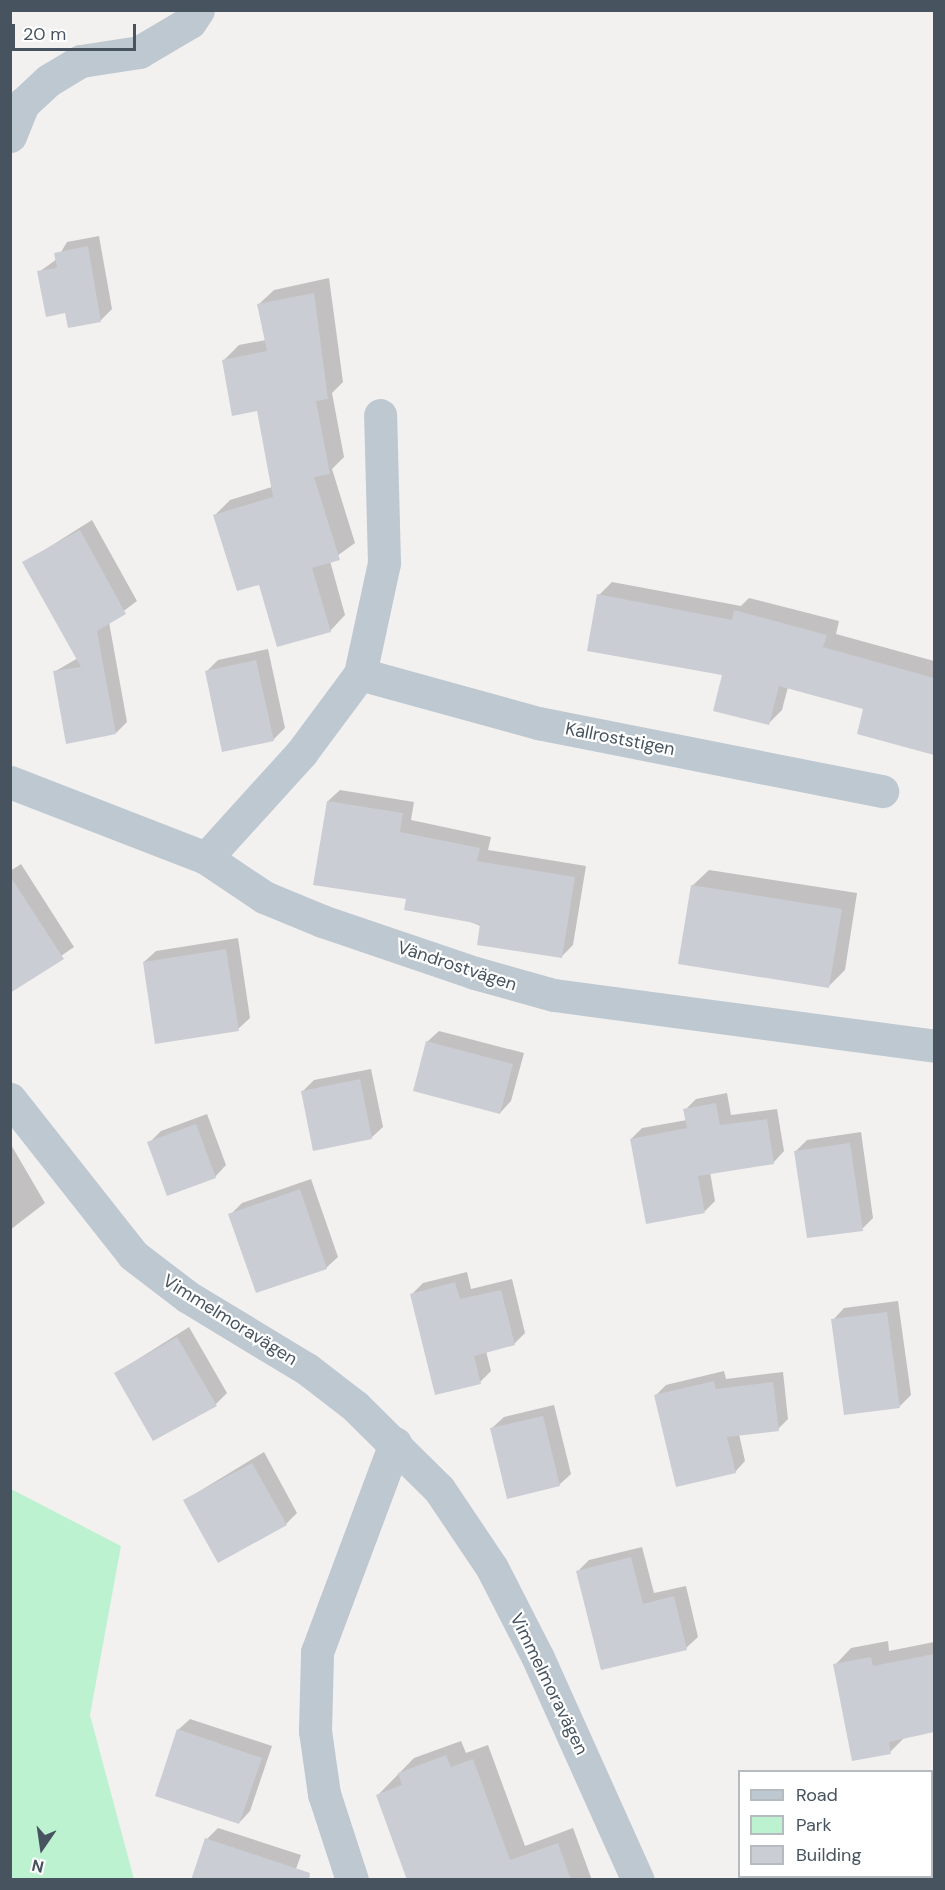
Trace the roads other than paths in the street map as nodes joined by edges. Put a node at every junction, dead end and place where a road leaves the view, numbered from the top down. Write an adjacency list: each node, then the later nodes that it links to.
1 (198, 10): 2 (street)
2 (10, 136)
3 (380, 414): 4 (street)
4 (360, 674): 6 (street, Kallroststigen); 7 (street)
5 (10, 782): 7 (street, Vändrostvägen)
6 (882, 791)
7 (206, 858): 8 (street, Vändrostvägen)
8 (934, 1046)
9 (10, 1100): 10 (street, Vimmelmoravägen)
10 (395, 1443): 11 (street); 12 (street, Vimmelmoravägen)
11 (352, 1880)
12 (638, 1880)

